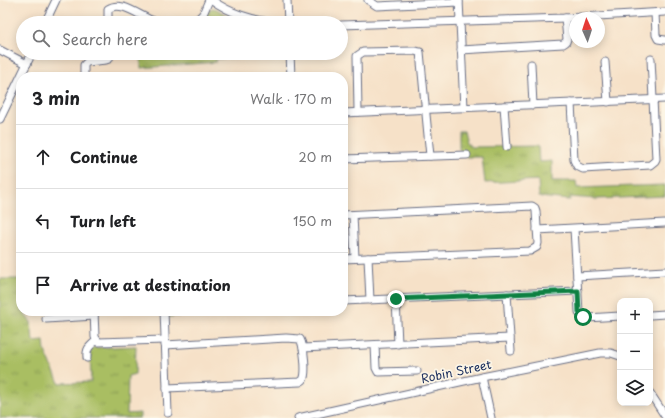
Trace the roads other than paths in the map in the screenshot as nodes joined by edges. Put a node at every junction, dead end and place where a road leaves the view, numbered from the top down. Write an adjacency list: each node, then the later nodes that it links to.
1 (56, 0): 8 (street)
2 (211, 0): 11 (street); 12 (street)
3 (287, 0): 13 (street)
4 (368, 0): 5 (street)
5 (459, 1): 15 (street)
6 (665, 12): 7 (street)
7 (655, 13): 14 (street); 17 (street)
8 (48, 16)
9 (108, 16): 10 (street)
10 (143, 16)
11 (201, 16)
12 (242, 16)
13 (288, 16)
14 (566, 18): 15 (street); 19 (street)
15 (460, 21): 16 (street); 19 (street)
16 (348, 25)
17 (665, 40)
18 (0, 50): 20 (street)
19 (461, 50): 39 (street)
20 (16, 58)
21 (651, 59): 34 (street)
22 (19, 60): 27 (street)
23 (29, 60): 27 (street)
24 (106, 60): 30 (street)
25 (290, 60): 31 (street)
26 (605, 62): 35 (street)
27 (27, 64): 29 (street)
28 (531, 64): 37 (street)
29 (23, 72)
30 (84, 72)
31 (291, 72)
32 (16, 86): 43 (street)
33 (665, 99): 34 (street)
34 (653, 100): 35 (street); 36 (street)
35 (608, 102): 36 (street)
36 (571, 103): 37 (street)
37 (533, 105): 38 (street)
38 (504, 106): 39 (street); 44 (street)
39 (464, 108): 40 (street)
40 (425, 110): 41 (street); 41 (street); 46 (street)
41 (358, 112): 42 (street)
42 (348, 113)
43 (0, 119)
44 (507, 148)
45 (467, 155): 46 (street)
46 (430, 156): 47 (street)
47 (348, 160)
48 (348, 215): 49 (street)
49 (354, 215): 52 (street); 53 (street)
50 (665, 224): 51 (street)
51 (574, 229): 52 (street); 57 (street)
52 (537, 230): 54 (street)
53 (355, 258): 54 (street); 55 (street)
54 (368, 258): 61 (street)
55 (348, 259)
56 (665, 271): 57 (street)
57 (577, 276): 58 (street)
58 (578, 291): 59 (street); 68 (street)
59 (507, 294): 60 (street); 70 (street)
60 (396, 299): 61 (street); 73 (street)
61 (370, 300): 62 (street)
62 (348, 301)
63 (665, 314): 64 (street)
64 (653, 315)
65 (75, 316): 69 (street)
66 (94, 316): 71 (street)
67 (164, 316): 72 (street)
68 (617, 316)
69 (46, 319)
70 (510, 338): 73 (street); 76 (street)
71 (96, 340): 72 (street); 78 (street)
72 (165, 342): 75 (street); 81 (street)
73 (398, 344): 74 (street)
74 (375, 345): 75 (street); 79 (street)
75 (303, 348): 81 (street)
76 (511, 351)
77 (617, 355): 80 (street, Robin Street)
78 (87, 358)
79 (418, 371)
80 (482, 377): 85 (street, Robin Street); 86 (street)
81 (167, 388): 83 (street)
82 (653, 398): 84 (street)
83 (168, 413)
84 (665, 416)
85 (298, 418)
86 (491, 418)

